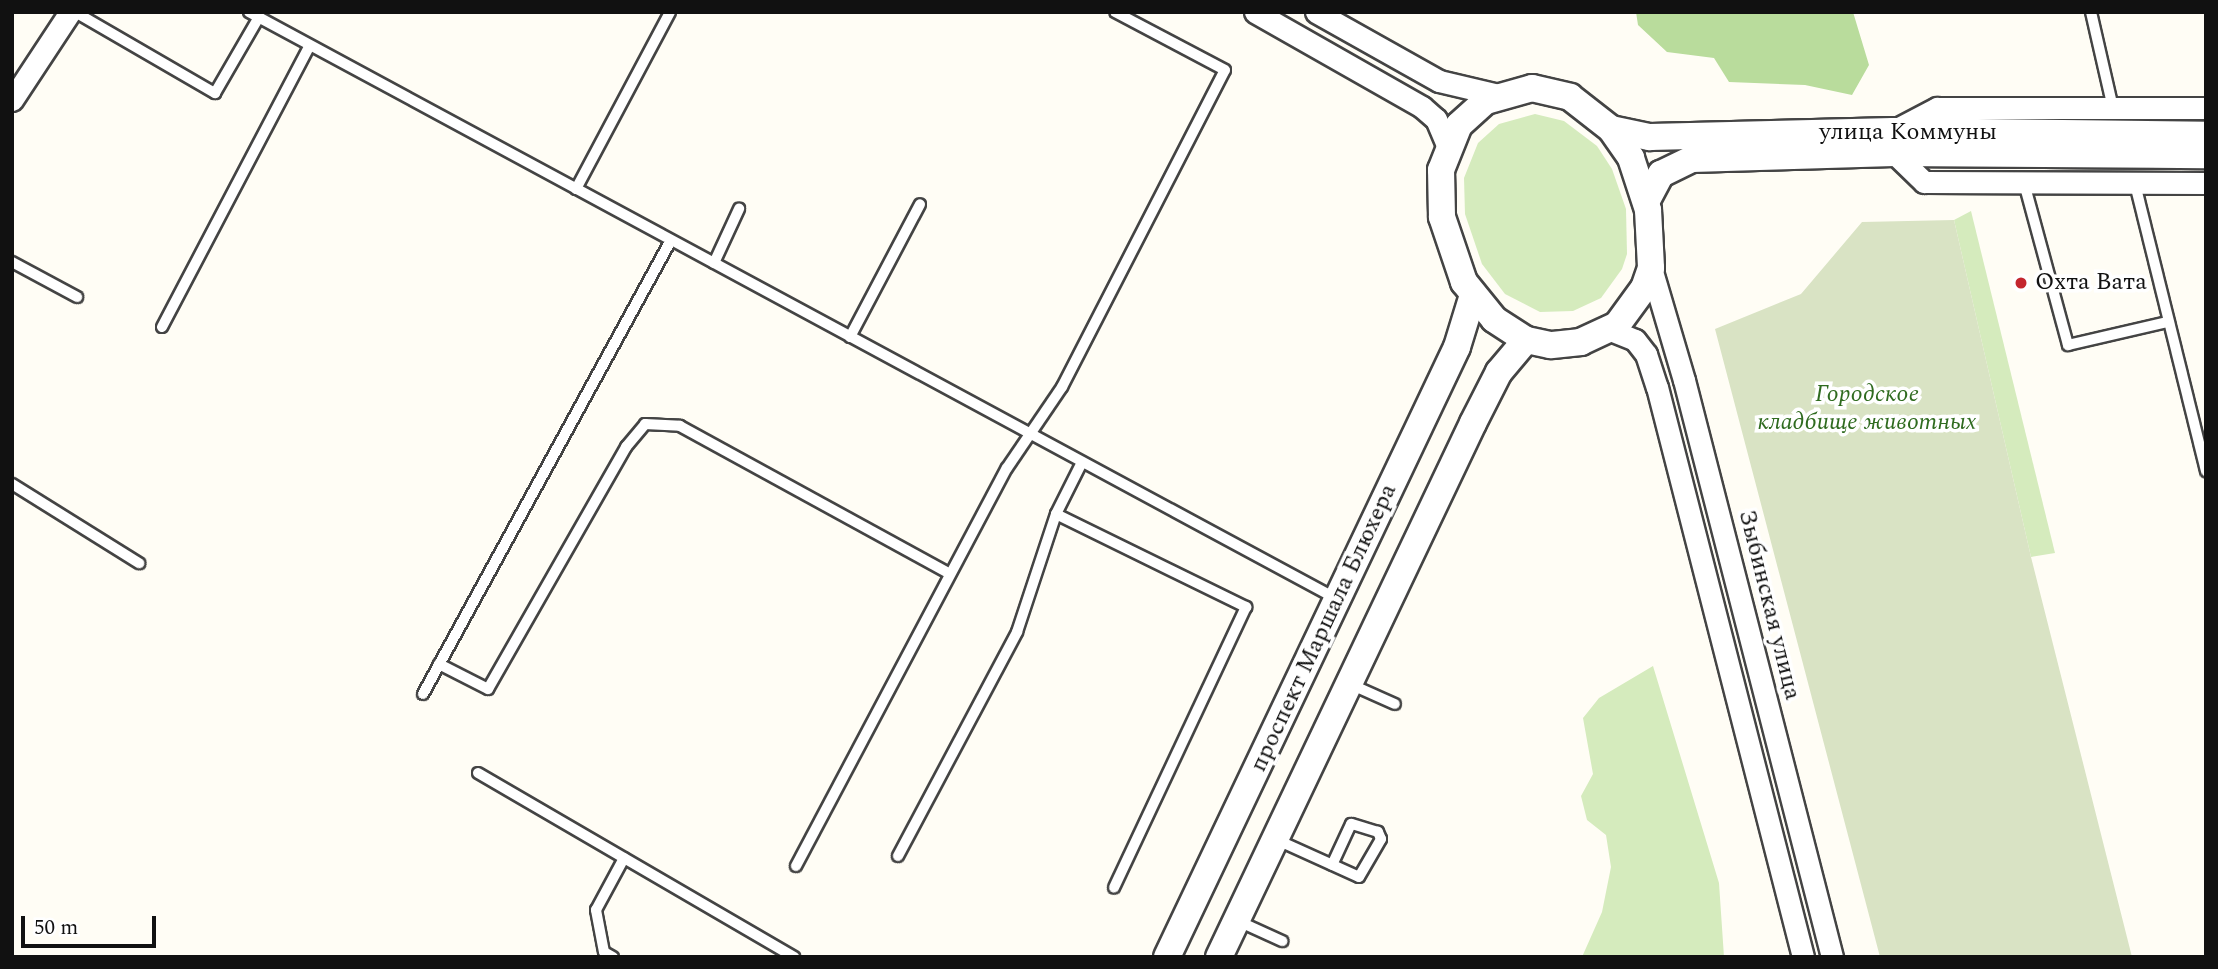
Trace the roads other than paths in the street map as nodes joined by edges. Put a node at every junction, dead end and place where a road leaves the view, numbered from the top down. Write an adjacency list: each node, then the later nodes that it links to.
1 (69, 12): 13 (street)
2 (75, 12): 9 (lane)
3 (660, 12): 10 (lane)
4 (670, 12): 10 (lane)
5 (1115, 12): 39 (lane)
6 (1255, 12): 19 (street)
7 (1316, 12): 12 (street)
8 (2091, 12): 14 (lane)
9 (254, 15): 11 (lane)
10 (661, 29): 24 (lane)
11 (310, 45): 24 (lane); 35 (lane)
12 (1498, 95): 16 (street); 19 (street)
13 (12, 100)
14 (2113, 108): 15 (street); 18 (street)
15 (2206, 108)
16 (1611, 129): 18 (street, улица Коммуны); 25 (street)
17 (2206, 135): 18 (street, улица Коммуны)
18 (1893, 142): 20 (street, улица Коммуны); 21 (street); 25 (street, улица Коммуны)
19 (1448, 147): 32 (street)
20 (2206, 155)
21 (2024, 183): 23 (street); 34 (lane)
22 (2206, 183): 23 (street)
23 (2135, 184): 34 (lane)
24 (576, 189): 28 (lane)
25 (1646, 202): 31 (street)
26 (920, 204): 37 (lane)
27 (739, 209): 30 (lane)
28 (671, 240): 30 (lane); 47 (lane)
29 (12, 262): 33 (lane)
30 (713, 263): 37 (lane)
31 (1651, 268): 36 (street); 58 (street, Зыбинская улица)
32 (1473, 295): 38 (street); 46 (street, проспект Маршала Блюхера)
33 (76, 297)
34 (2168, 322): 41 (lane)
35 (162, 327)
36 (1608, 329): 38 (street); 59 (street)
37 (850, 337): 39 (lane)
38 (1526, 340): 48 (street, проспект Маршала Блюхера)
39 (1029, 433): 40 (lane); 45 (lane)
40 (1082, 462): 43 (lane); 46 (lane)
41 (2206, 471)
42 (12, 484): 44 (lane)
43 (1056, 514): 53 (lane); 57 (lane)
44 (139, 563)
45 (949, 573): 47 (lane); 56 (lane)
46 (1338, 600): 64 (street, проспект Маршала Блюхера)
47 (439, 664): 49 (lane)
48 (1348, 683): 50 (lane); 52 (street, проспект Маршала Блюхера)
49 (423, 694)
50 (1395, 704)
51 (478, 774): 54 (lane)
52 (1275, 839): 55 (lane); 60 (street, проспект Маршала Блюхера)
53 (898, 856)
54 (624, 858): 62 (lane); 63 (lane)
55 (1332, 865): 55 (lane)
56 (796, 866)
57 (1114, 887)
58 (1821, 912): 59 (street); 67 (street, Зыбинская улица)
59 (1794, 919): 66 (street)
60 (1236, 920): 61 (lane); 65 (street, проспект Маршала Блюхера)
61 (1282, 941)
62 (613, 957)
63 (794, 957)
64 (1167, 957)
65 (1219, 957)
66 (1803, 957)
67 (1832, 957)

